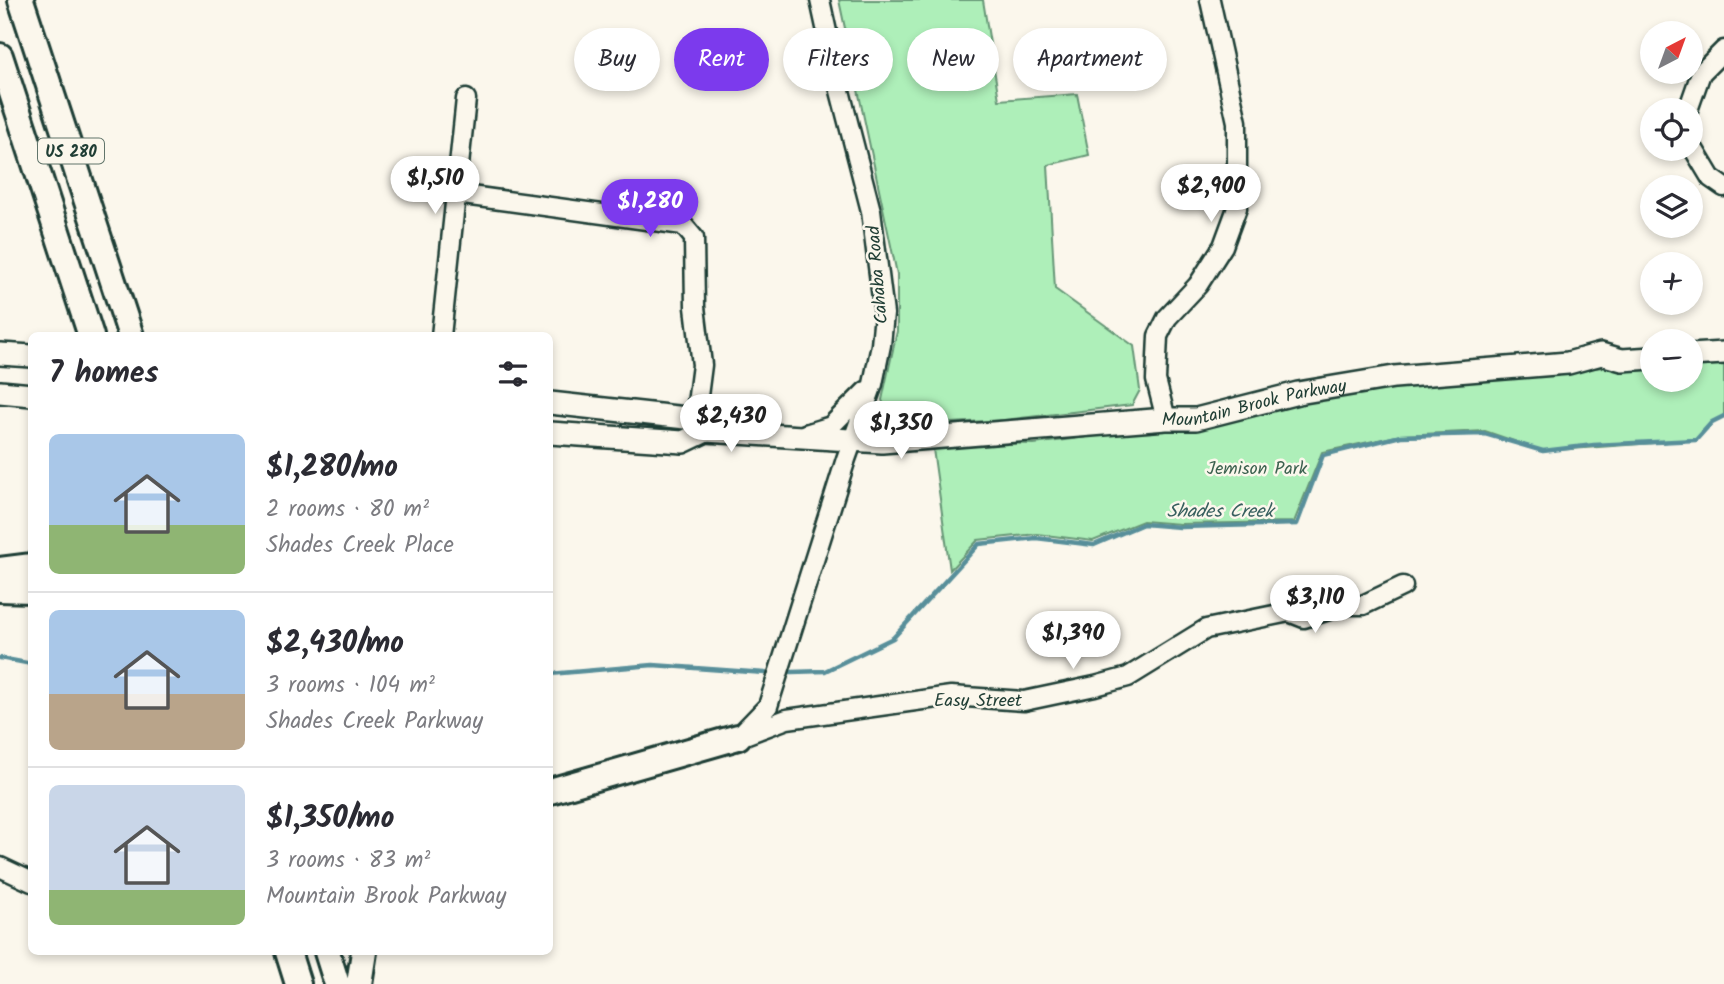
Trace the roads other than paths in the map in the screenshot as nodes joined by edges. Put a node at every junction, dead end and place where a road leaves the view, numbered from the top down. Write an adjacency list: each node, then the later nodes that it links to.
1 (21, 0): 14 (highway, US 280)
2 (820, 0): 21 (street, Cahaba Road)
3 (1210, 0): 25 (street)
4 (1724, 50): 6 (street)
5 (1, 58): 11 (highway)
6 (1691, 98)
7 (466, 99): 10 (street)
8 (1701, 161): 9 (street)
9 (1724, 187)
10 (456, 194): 15 (street); 26 (street)
11 (71, 302): 12 (highway); 13 (highway)
12 (74, 332)
13 (89, 332)
14 (130, 332)
15 (441, 332)
16 (1724, 353): 18 (main road)
17 (0, 354): 19 (main road)
18 (1703, 354)
19 (28, 356)
20 (1640, 359): 25 (main road, Mountain Brook Parkway)
21 (873, 384): 28 (street); 29 (street, Cahaba Road)
22 (0, 392): 23 (main road)
23 (28, 394)
24 (553, 403): 26 (main road, Mountain Brook Parkway)
25 (1166, 419): 29 (main road, Mountain Brook Parkway)
26 (700, 425): 27 (main road); 28 (main road, Mountain Brook Parkway)
27 (553, 433)
28 (797, 437): 29 (main road, Mountain Brook Parkway)
29 (854, 439): 34 (street, Cahaba Road)
30 (28, 568): 31 (highway)
31 (1, 583): 33 (highway)
32 (1403, 586): 34 (street, Easy Street)
33 (28, 589)
34 (738, 737): 35 (highway)
35 (553, 789)
36 (0, 867): 37 (street)
37 (28, 880)
38 (289, 955): 41 (highway)
39 (328, 955): 42 (highway)
40 (363, 955): 43 (highway)
41 (298, 984)
42 (337, 984)
43 (359, 984)

